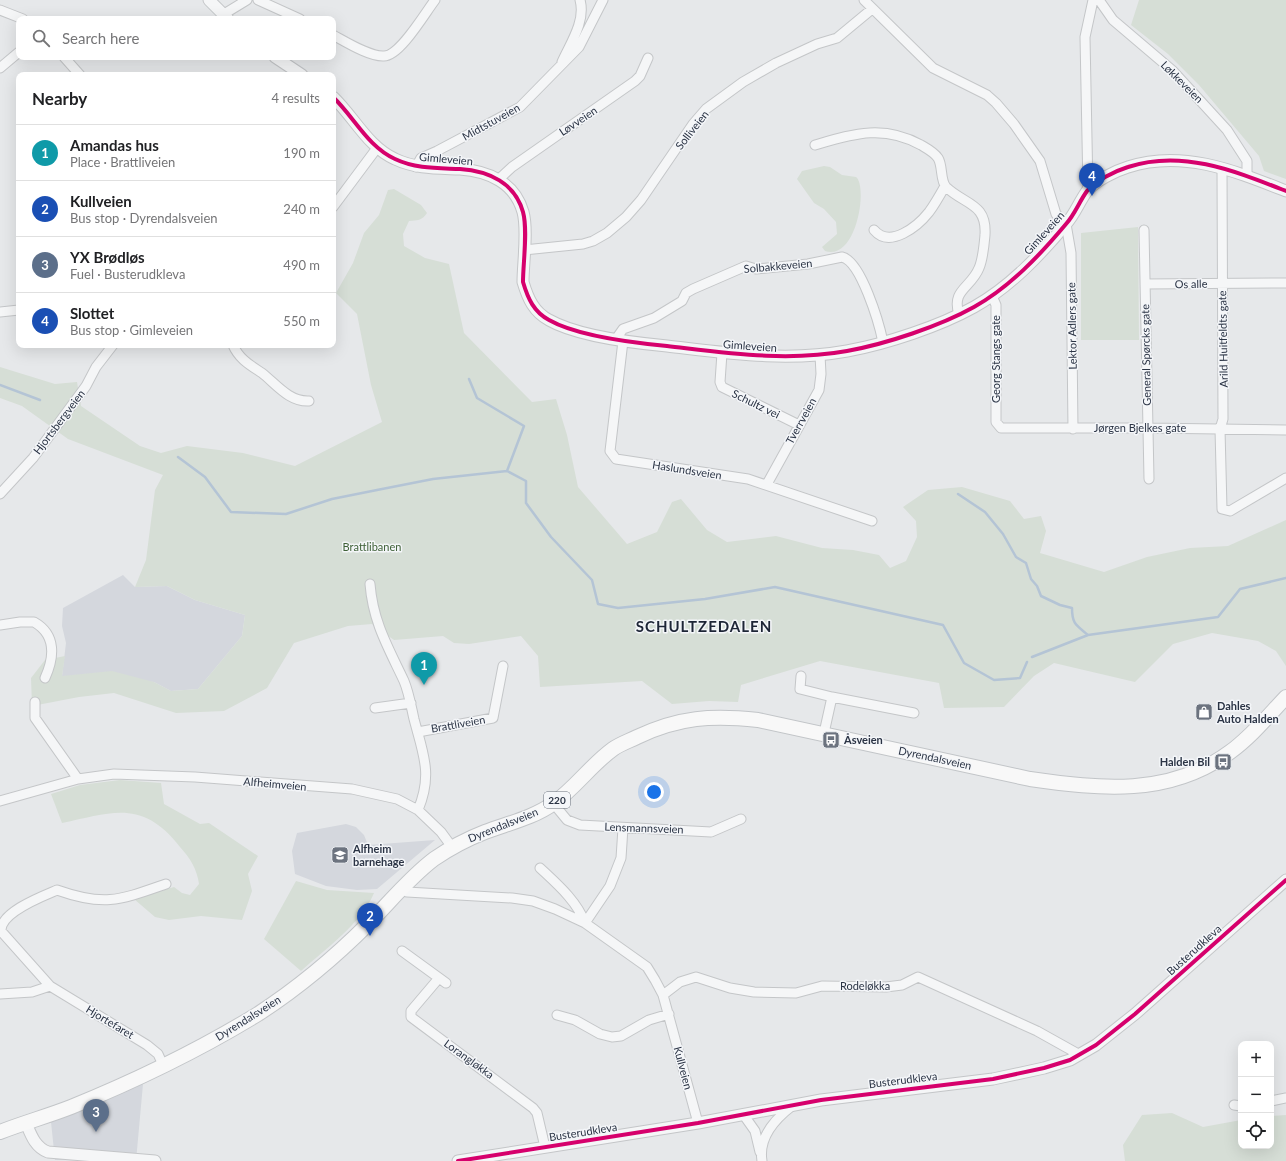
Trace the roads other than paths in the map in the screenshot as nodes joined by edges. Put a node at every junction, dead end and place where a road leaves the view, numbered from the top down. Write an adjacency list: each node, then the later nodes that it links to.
1 (209, 0): 13 (street)
2 (247, 0): 13 (street)
3 (258, 0): 14 (street)
4 (435, 0): 15 (street)
5 (580, 0): 20 (street, Midtstuveien)
6 (603, 0): 20 (street, Midtstuveien)
7 (864, 0): 10 (street)
8 (1093, 0): 32 (street)
9 (1099, 0): 29 (street, Løkkeveien)
10 (872, 9): 35 (street); 38 (street, Solliveien)
11 (0, 10): 12 (street)
12 (16, 16)
13 (226, 16)
14 (293, 16)
15 (336, 36)
16 (16, 55): 21 (street)
17 (648, 58): 30 (street, Løvveien)
18 (67, 60): 22 (street)
19 (280, 60): 23 (street)
20 (560, 67): 27 (street, Midtstuveien)
21 (0, 68)
22 (77, 72)
23 (298, 72)
24 (336, 100): 26 (street, Gimleveien)
25 (815, 145): 31 (street)
26 (377, 148): 27 (street, Gimleveien); 34 (street)
27 (416, 167): 30 (street, Gimleveien)
28 (1222, 168): 29 (street, Gimleveien); 32 (street, Gimleveien); 39 (street, Arild Huitfeldts gate)
29 (1247, 176): 33 (street, Gimleveien)
30 (499, 179): 38 (street, Gimleveien)
31 (945, 186): 36 (street); 45 (street)
32 (1088, 190): 35 (street, Gimleveien)
33 (1286, 191)
34 (336, 203)
35 (1066, 224): 42 (street, Gimleveien); 57 (street, Lektor Adlers gate)
36 (874, 230)
37 (1144, 230): 41 (street, General Spørcks gate)
38 (524, 250): 46 (street, Gimleveien)
39 (1222, 283): 40 (street, Os alle); 41 (street, Os alle); 56 (street, Arild Huitfeldts gate)
40 (1286, 283)
41 (1145, 284): 55 (street, General Spørcks gate)
42 (992, 296): 45 (street, Gimleveien); 53 (street, Georg Stangs gate)
43 (16, 310): 44 (street)
44 (0, 312)
45 (959, 314): 47 (street, Gimleveien)
46 (620, 340): 47 (street, Solbakkeveien); 50 (street, Gimleveien); 61 (street, Haslundsveien)
47 (883, 342): 51 (street, Gimleveien)
48 (111, 348): 62 (street, Hjortsbergveien)
49 (235, 348): 52 (street)
50 (722, 354): 51 (street, Gimleveien); 54 (street, Schultz vei)
51 (820, 355): 54 (street, Tverrveien)
52 (309, 401)
53 (996, 422): 57 (street, Jørgen Bjelkes gate)
54 (799, 425): 61 (street, Tverrveien)
55 (1148, 428): 56 (street, Jørgen Bjelkes gate); 57 (street, Jørgen Bjelkes gate); 60 (street, General Spørcks gate)
56 (1220, 428): 58 (street, Jørgen Bjelkes gate); 59 (street, Arild Huitfeldts gate)
57 (1073, 429)
58 (1286, 430)
59 (1286, 478)
60 (1149, 479)
61 (767, 484): 63 (street, Haslundsveien)
62 (0, 494)
63 (872, 520)
64 (370, 584): 72 (street, Brattliveien)
65 (0, 625): 68 (street)
66 (503, 666): 75 (street, Brattliveien)
67 (802, 676): 69 (street)
68 (45, 678)
69 (832, 697): 74 (street); 76 (street)
70 (1286, 697): 76 (main road, Dyrendalsveien / 220)
71 (35, 702): 77 (street)
72 (411, 703): 73 (street); 75 (street, Brattliveien)
73 (374, 708)
74 (914, 713)
75 (418, 732): 80 (street, Brattliveien)
76 (824, 733): 79 (main road, Dyrendalsveien / 220)
77 (78, 779): 78 (street, Alfheimveien); 80 (street, Alfheimveien)
78 (0, 801)
79 (553, 803): 82 (street, Lensmannsveien); 83 (main road, Dyrendalsveien / 220)
80 (418, 810): 83 (street, Alfheimveien)
81 (741, 819): 82 (street, Lensmannsveien)
82 (623, 828): 88 (street)
83 (452, 847): 87 (main road, Dyrendalsveien / 220)
84 (540, 868): 88 (street)
85 (1286, 880): 95 (street, Busterudkleva)
86 (166, 884): 90 (street, Hjortefaret)
87 (402, 887): 88 (street, Kullveien); 96 (main road, Dyrendalsveien / 220)
88 (585, 923): 92 (street, Kullveien)
89 (402, 951): 104 (street, Lorangløkka)
90 (50, 986): 91 (street); 96 (street, Hjortefaret)
91 (0, 994)
92 (663, 996): 93 (street, Kullveien); 95 (street, Rodeløkka)
93 (668, 1014): 94 (street); 102 (street, Kullveien)
94 (557, 1015)
95 (1080, 1055): 99 (street, Busterudkleva)
96 (163, 1065): 101 (main road, Dyrendalsveien / 220)
97 (1286, 1098): 98 (street)
98 (1274, 1100)
99 (794, 1105): 100 (street, Busterudkleva); 106 (street)
100 (744, 1114): 102 (street, Busterudkleva); 106 (street)
101 (26, 1123): 103 (main road, Dyrendalsveien / 220); 107 (street)
102 (698, 1123): 104 (street, Busterudkleva)
103 (0, 1132)
104 (545, 1147): 105 (street, Busterudkleva)
105 (503, 1158): 109 (street, Busterudkleva)
106 (762, 1158)
107 (99, 1159): 108 (street)
108 (155, 1161)
109 (458, 1161)

